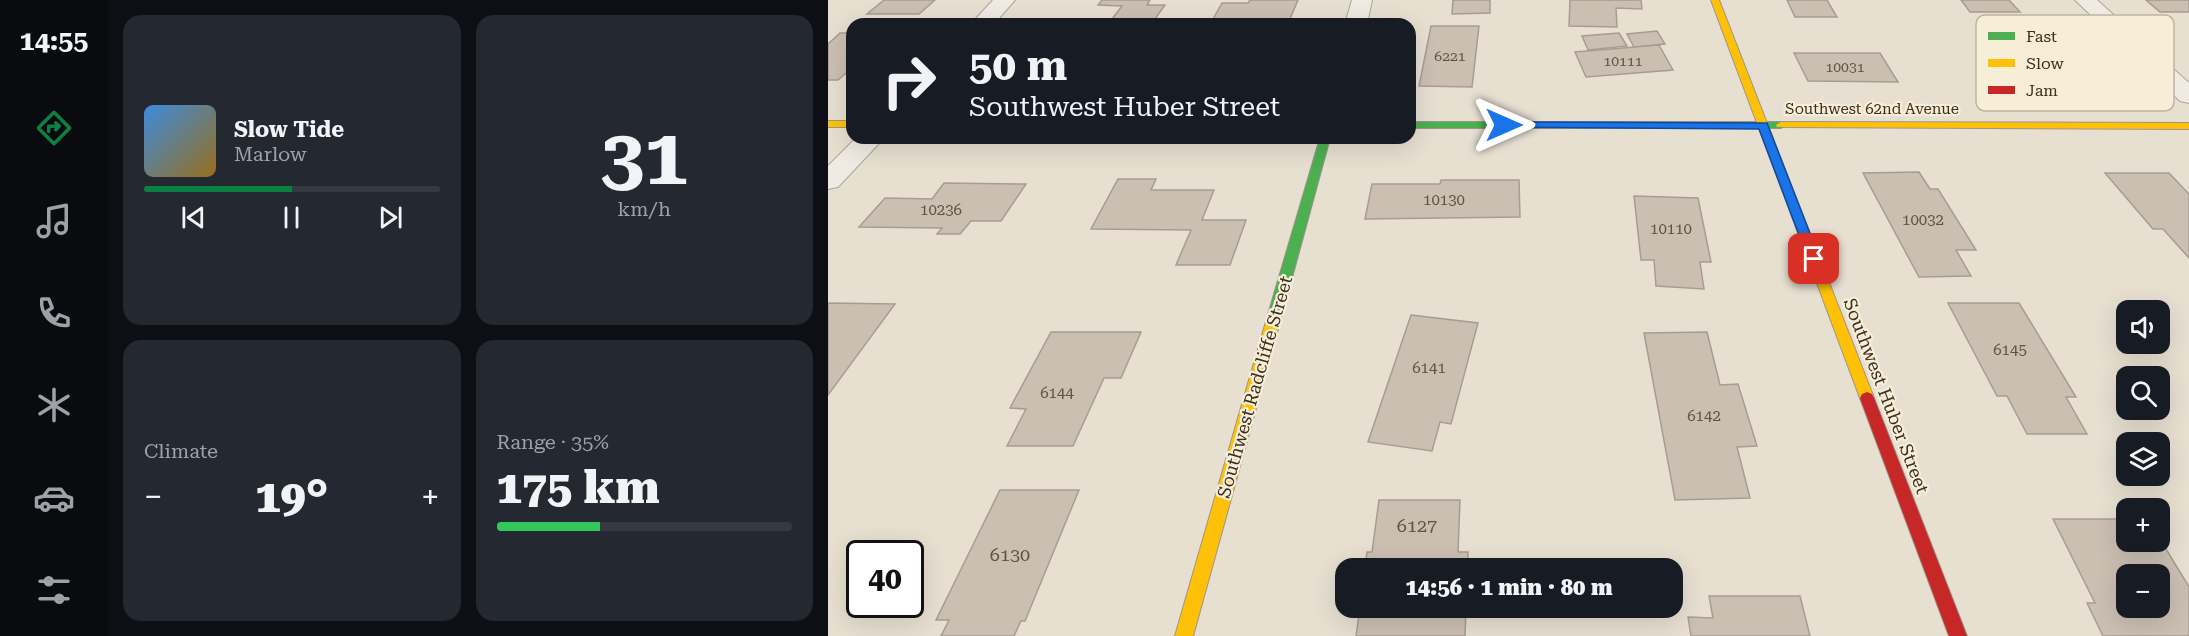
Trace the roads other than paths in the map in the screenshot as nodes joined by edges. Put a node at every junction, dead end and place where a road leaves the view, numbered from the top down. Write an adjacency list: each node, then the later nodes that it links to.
1 (1005, 0): 6 (street)
2 (1362, 0): 7 (street)
3 (1715, 0): 13 (street, Southwest Huber Street)
4 (2085, 0): 5 (street)
5 (2101, 15)
6 (988, 18)
7 (1358, 18)
8 (2174, 82): 9 (street)
9 (2189, 96)
10 (828, 124): 11 (street)
11 (846, 124)
12 (1416, 124): 13 (street, Southwest 62nd Avenue)
13 (1763, 125): 14 (street, Southwest 62nd Avenue); 19 (street, Southwest Huber Street)
14 (2189, 126)
15 (865, 144): 17 (street)
16 (1323, 144): 18 (street, Southwest Radcliffe Street)
17 (828, 181)
18 (1184, 636)
19 (1958, 636)

